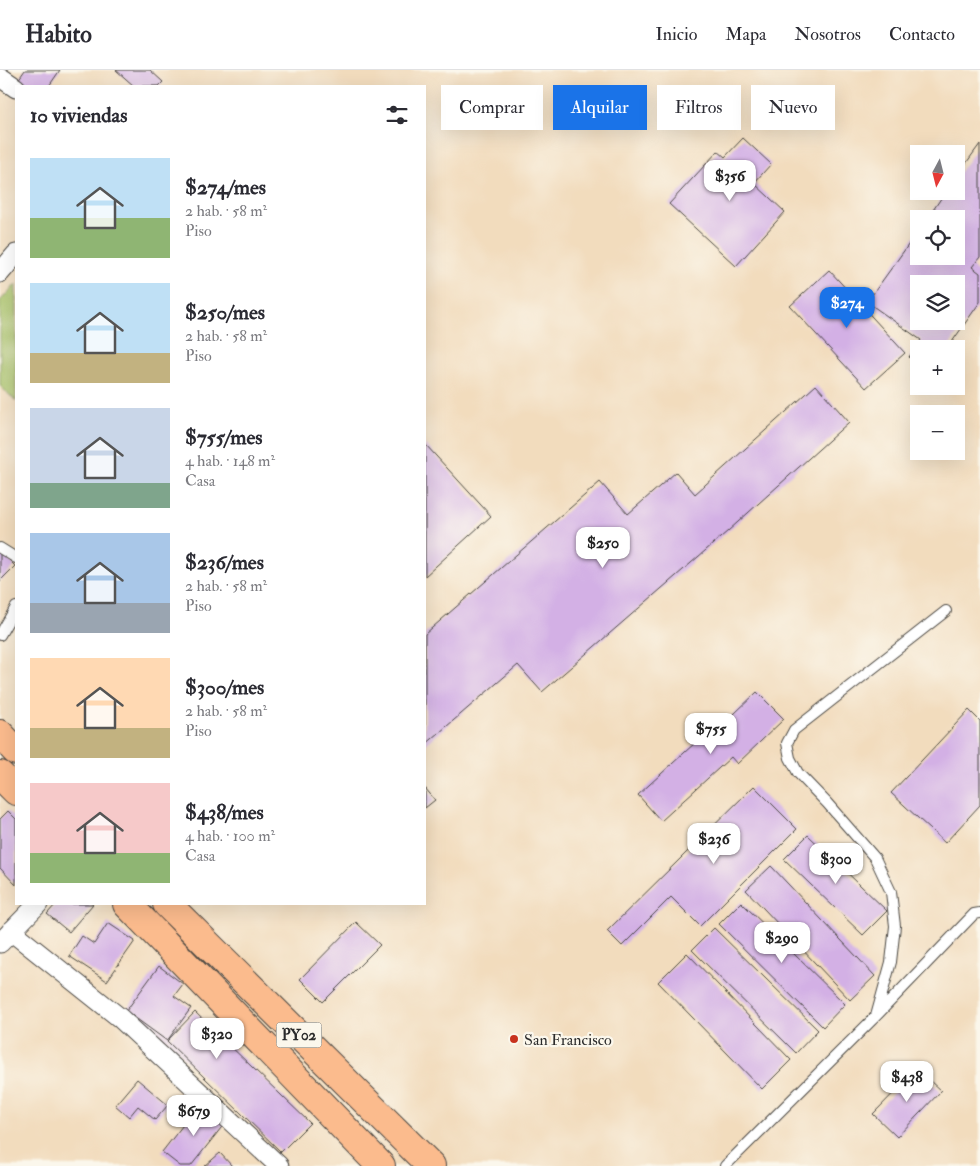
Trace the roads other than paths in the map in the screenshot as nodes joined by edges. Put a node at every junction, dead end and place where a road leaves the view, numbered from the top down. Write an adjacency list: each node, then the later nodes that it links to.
1 (0, 77): 2 (street)
2 (15, 87)
3 (15, 255): 4 (street)
4 (0, 273)
5 (0, 548): 6 (lane)
6 (15, 557)
7 (15, 608): 9 (lane)
8 (946, 611): 19 (lane)
9 (0, 635)
10 (0, 734): 11 (highway)
11 (15, 750)
12 (0, 775): 13 (highway)
13 (15, 790)
14 (37, 905): 18 (street)
15 (128, 905): 21 (highway, PY02)
16 (168, 905): 22 (highway, PY02)
17 (980, 913): 19 (lane)
18 (6, 937): 20 (street)
19 (876, 1016): 23 (lane)
20 (279, 1166)
21 (381, 1166)
22 (430, 1166)
23 (725, 1166)

